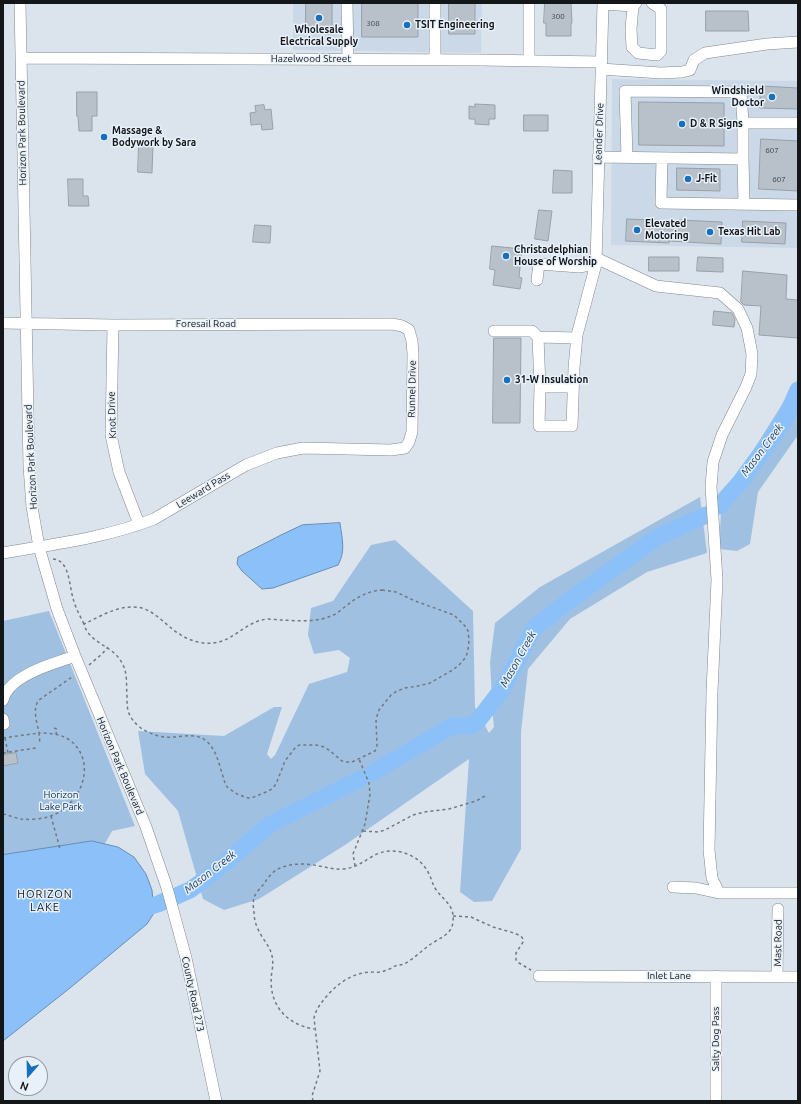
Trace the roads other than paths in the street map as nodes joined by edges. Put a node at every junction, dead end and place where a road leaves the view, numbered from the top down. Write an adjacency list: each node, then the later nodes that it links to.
1 (20, 3): 9 (street, Horizon Park Boulevard)
2 (347, 3): 10 (street)
3 (435, 3): 11 (street)
4 (529, 3): 12 (street)
5 (652, 3): 7 (street)
6 (603, 4): 7 (street); 13 (street, Leander Drive)
7 (634, 4)
8 (798, 42): 13 (street, Hazelwood Street)
9 (21, 58): 10 (street, Hazelwood Street); 25 (street, Horizon Park Boulevard)
10 (348, 59): 11 (street, Hazelwood Street)
11 (435, 60): 12 (street, Hazelwood Street)
12 (529, 61): 13 (street, Hazelwood Street)
13 (601, 65): 16 (street, Leander Drive)
14 (743, 123): 15 (street); 17 (street); 19 (street)
15 (798, 124)
16 (598, 157): 17 (street); 22 (street, Leander Drive)
17 (627, 157): 18 (street)
18 (662, 158): 19 (street); 20 (street)
19 (743, 159): 20 (street)
20 (744, 204): 21 (street)
21 (798, 205)
22 (596, 261): 23 (street); 30 (street, Leander Drive); 42 (street)
23 (537, 280)
24 (3, 323): 25 (street, Foresail Road)
25 (26, 323): 26 (street, Foresail Road); 35 (street, Horizon Park Boulevard)
26 (113, 325): 27 (street, Foresail Road); 34 (street, Knot Drive)
27 (408, 330): 33 (street, Runnel Drive)
28 (494, 331): 29 (street)
29 (538, 337): 30 (street); 31 (street)
30 (576, 338): 32 (street, Leander Drive)
31 (540, 387): 32 (street); 32 (street, Leander Drive)
32 (573, 387)
33 (405, 448): 34 (street, Leeward Pass)
34 (139, 524): 35 (street, Leeward Pass)
35 (39, 547): 36 (street, Leeward Pass); 37 (street, Horizon Park Boulevard)
36 (3, 553)
37 (75, 656): 38 (street); 40 (street, Horizon Park Boulevard)
38 (3, 700)
39 (673, 887): 42 (street)
40 (167, 888): 48 (street, County Road 273)
41 (798, 893): 42 (street)
42 (719, 894)
43 (778, 909): 46 (street, Mast Road)
44 (539, 976): 45 (street, Inlet Lane)
45 (716, 976): 46 (street, Inlet Lane); 49 (street, Salty Dog Pass)
46 (777, 977): 47 (street, Inlet Lane)
47 (798, 977)
48 (216, 1101)
49 (716, 1101)

